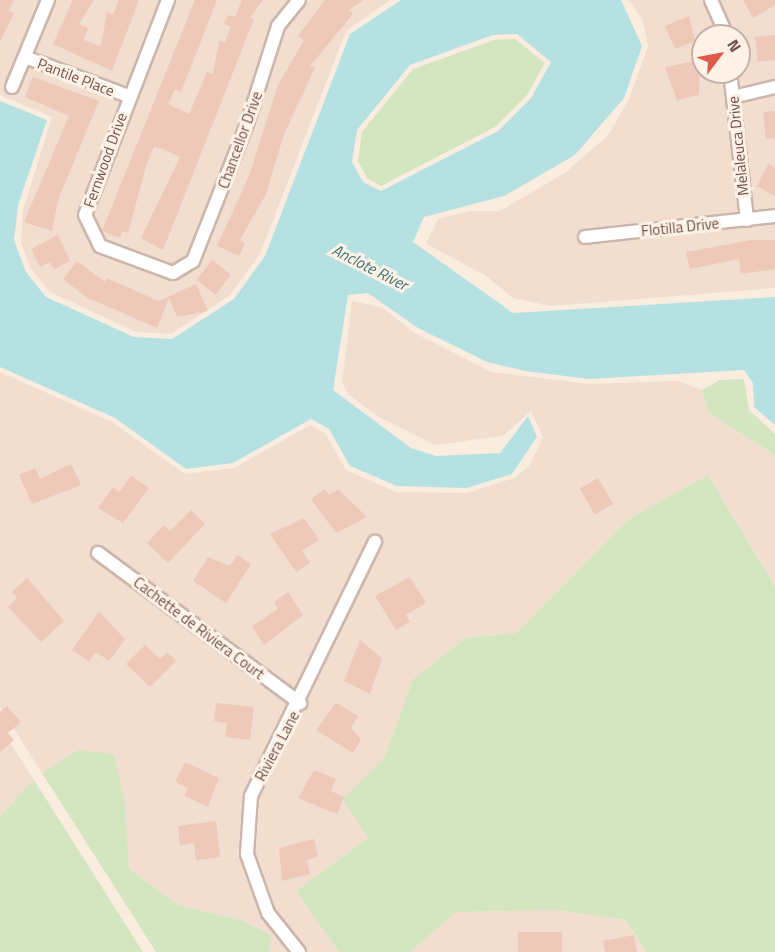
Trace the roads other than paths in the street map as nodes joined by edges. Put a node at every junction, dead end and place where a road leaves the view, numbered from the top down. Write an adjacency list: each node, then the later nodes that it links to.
1 (48, 0): 6 (street)
2 (168, 0): 10 (street, Fernwood Drive)
3 (299, 0): 15 (street, Chancellor Drive)
4 (711, 0): 5 (street)
5 (722, 24)
6 (25, 57): 8 (street); 10 (street, Pantile Place)
7 (731, 84): 11 (street, Melaleuca Drive)
8 (12, 87)
9 (775, 87): 11 (street)
10 (128, 96): 15 (street, Fernwood Drive)
11 (733, 97): 13 (street, Melaleuca Drive)
12 (775, 216): 13 (street, Flotilla Drive)
13 (747, 220): 14 (street, Flotilla Drive)
14 (585, 237)
15 (173, 273)
16 (375, 542): 18 (street, Riviera Lane)
17 (98, 553): 18 (street, Cachette de Riviera Court)
18 (300, 703): 19 (street, Riviera Lane)
19 (299, 952)

